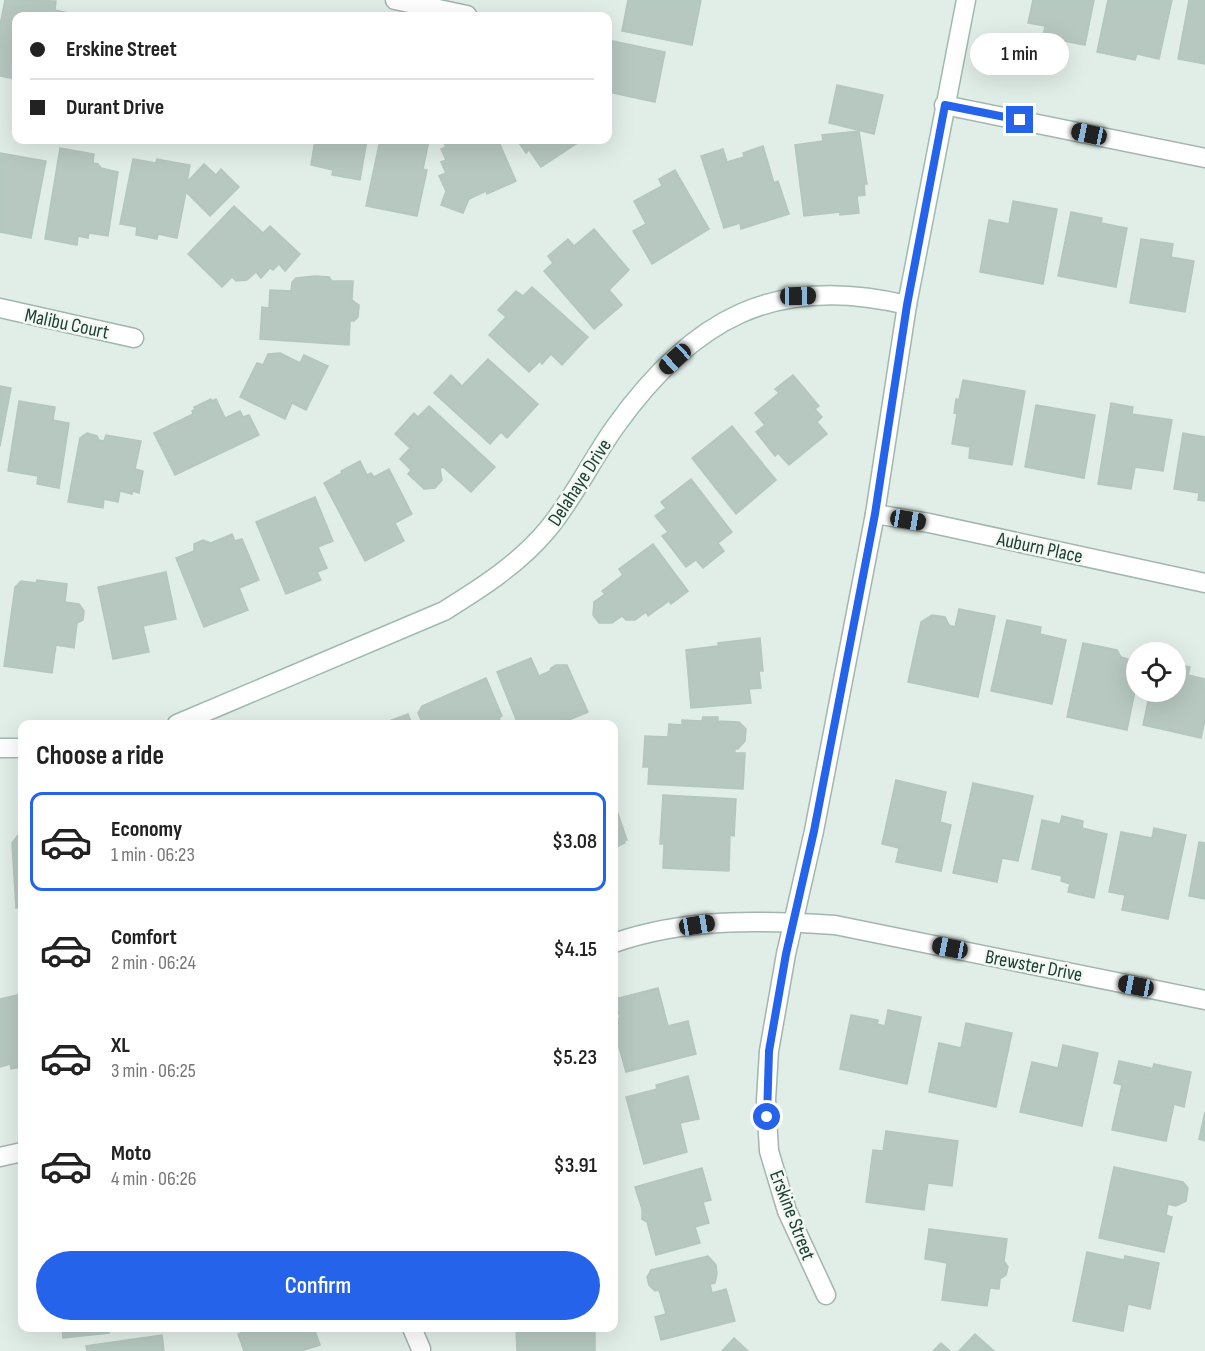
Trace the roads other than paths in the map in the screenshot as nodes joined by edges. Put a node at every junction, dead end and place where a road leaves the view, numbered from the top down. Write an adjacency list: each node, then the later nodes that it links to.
1 (395, 0): 3 (street)
2 (966, 0): 4 (street, Erskine Street)
3 (453, 12)
4 (945, 105): 5 (street); 6 (street, Erskine Street)
5 (1205, 158)
6 (907, 305): 9 (street, Erskine Street); 11 (street, Delahaye Drive)
7 (0, 308): 8 (street, Malibu Court)
8 (134, 338)
9 (875, 514): 10 (street, Auburn Place); 14 (street, Erskine Street)
10 (1205, 583)
11 (186, 720)
12 (0, 748): 13 (street)
13 (18, 748)
14 (794, 922): 15 (street, Brewster Drive); 16 (street, Brewster Drive); 19 (street, Erskine Street)
15 (618, 941)
16 (1205, 1000)
17 (18, 1153): 18 (street)
18 (0, 1157)
19 (826, 1295)
20 (414, 1332): 21 (street)
21 (421, 1349)

